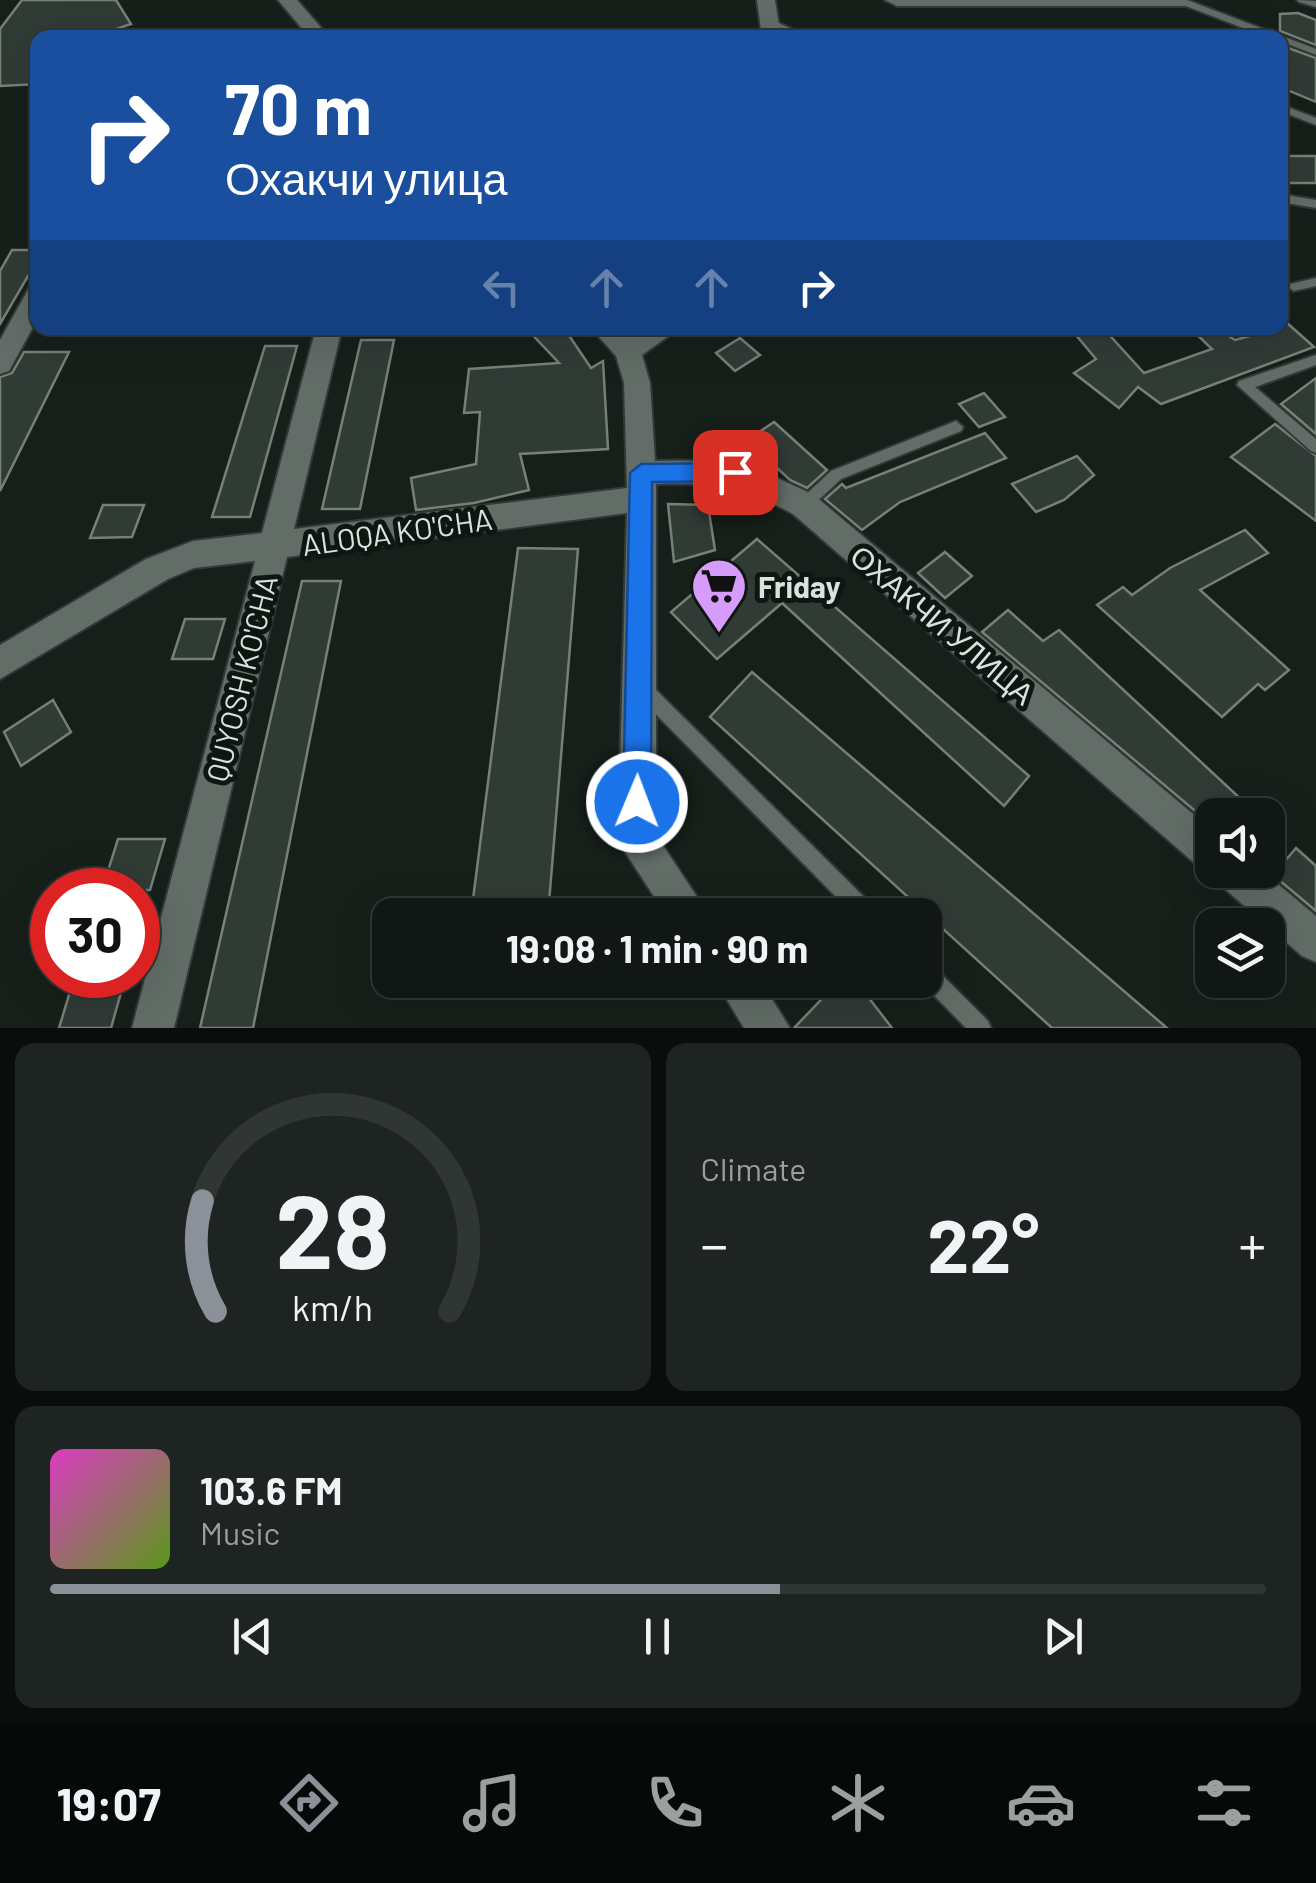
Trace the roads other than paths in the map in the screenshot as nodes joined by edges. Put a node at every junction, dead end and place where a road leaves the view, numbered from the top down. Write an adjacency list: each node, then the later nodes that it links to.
1 (287, 0): 6 (street)
2 (766, 0): 7 (street)
3 (890, 0): 8 (lane)
4 (1302, 0): 5 (lane)
5 (1316, 4)
6 (314, 30)
7 (771, 30)
8 (1258, 30)
9 (1288, 41): 10 (lane)
10 (1316, 52)
11 (1288, 110): 12 (lane)
12 (1316, 122)
13 (1288, 199): 14 (lane)
14 (1315, 204)
15 (1316, 282): 16 (lane)
16 (1294, 287)
17 (30, 309): 23 (street)
18 (328, 335): 28 (street, QUYOSH KO'CHA)
19 (611, 335): 21 (street)
20 (651, 335): 21 (street)
21 (628, 352): 26 (street)
22 (1316, 360): 25 (lane)
23 (0, 364)
24 (956, 427): 27 (lane)
25 (1316, 447)
26 (641, 486): 27 (street, ОХАКЧИ УЛИЦА); 28 (street, ALOQA KO'CHA); 30 (street)
27 (804, 505): 31 (street, ОХАКЧИ УЛИЦА)
28 (274, 547): 29 (street, ALOQA KO'CHA); 38 (street, QUYOSH KO'CHA)
29 (0, 663)
30 (639, 685): 33 (street); 34 (lane)
31 (1195, 839)
32 (1252, 888): 35 (street)
33 (677, 898)
34 (851, 898)
35 (1316, 942)
36 (942, 989): 40 (lane)
37 (748, 998): 39 (street)
38 (153, 1028)
39 (769, 1028)
40 (981, 1028)

